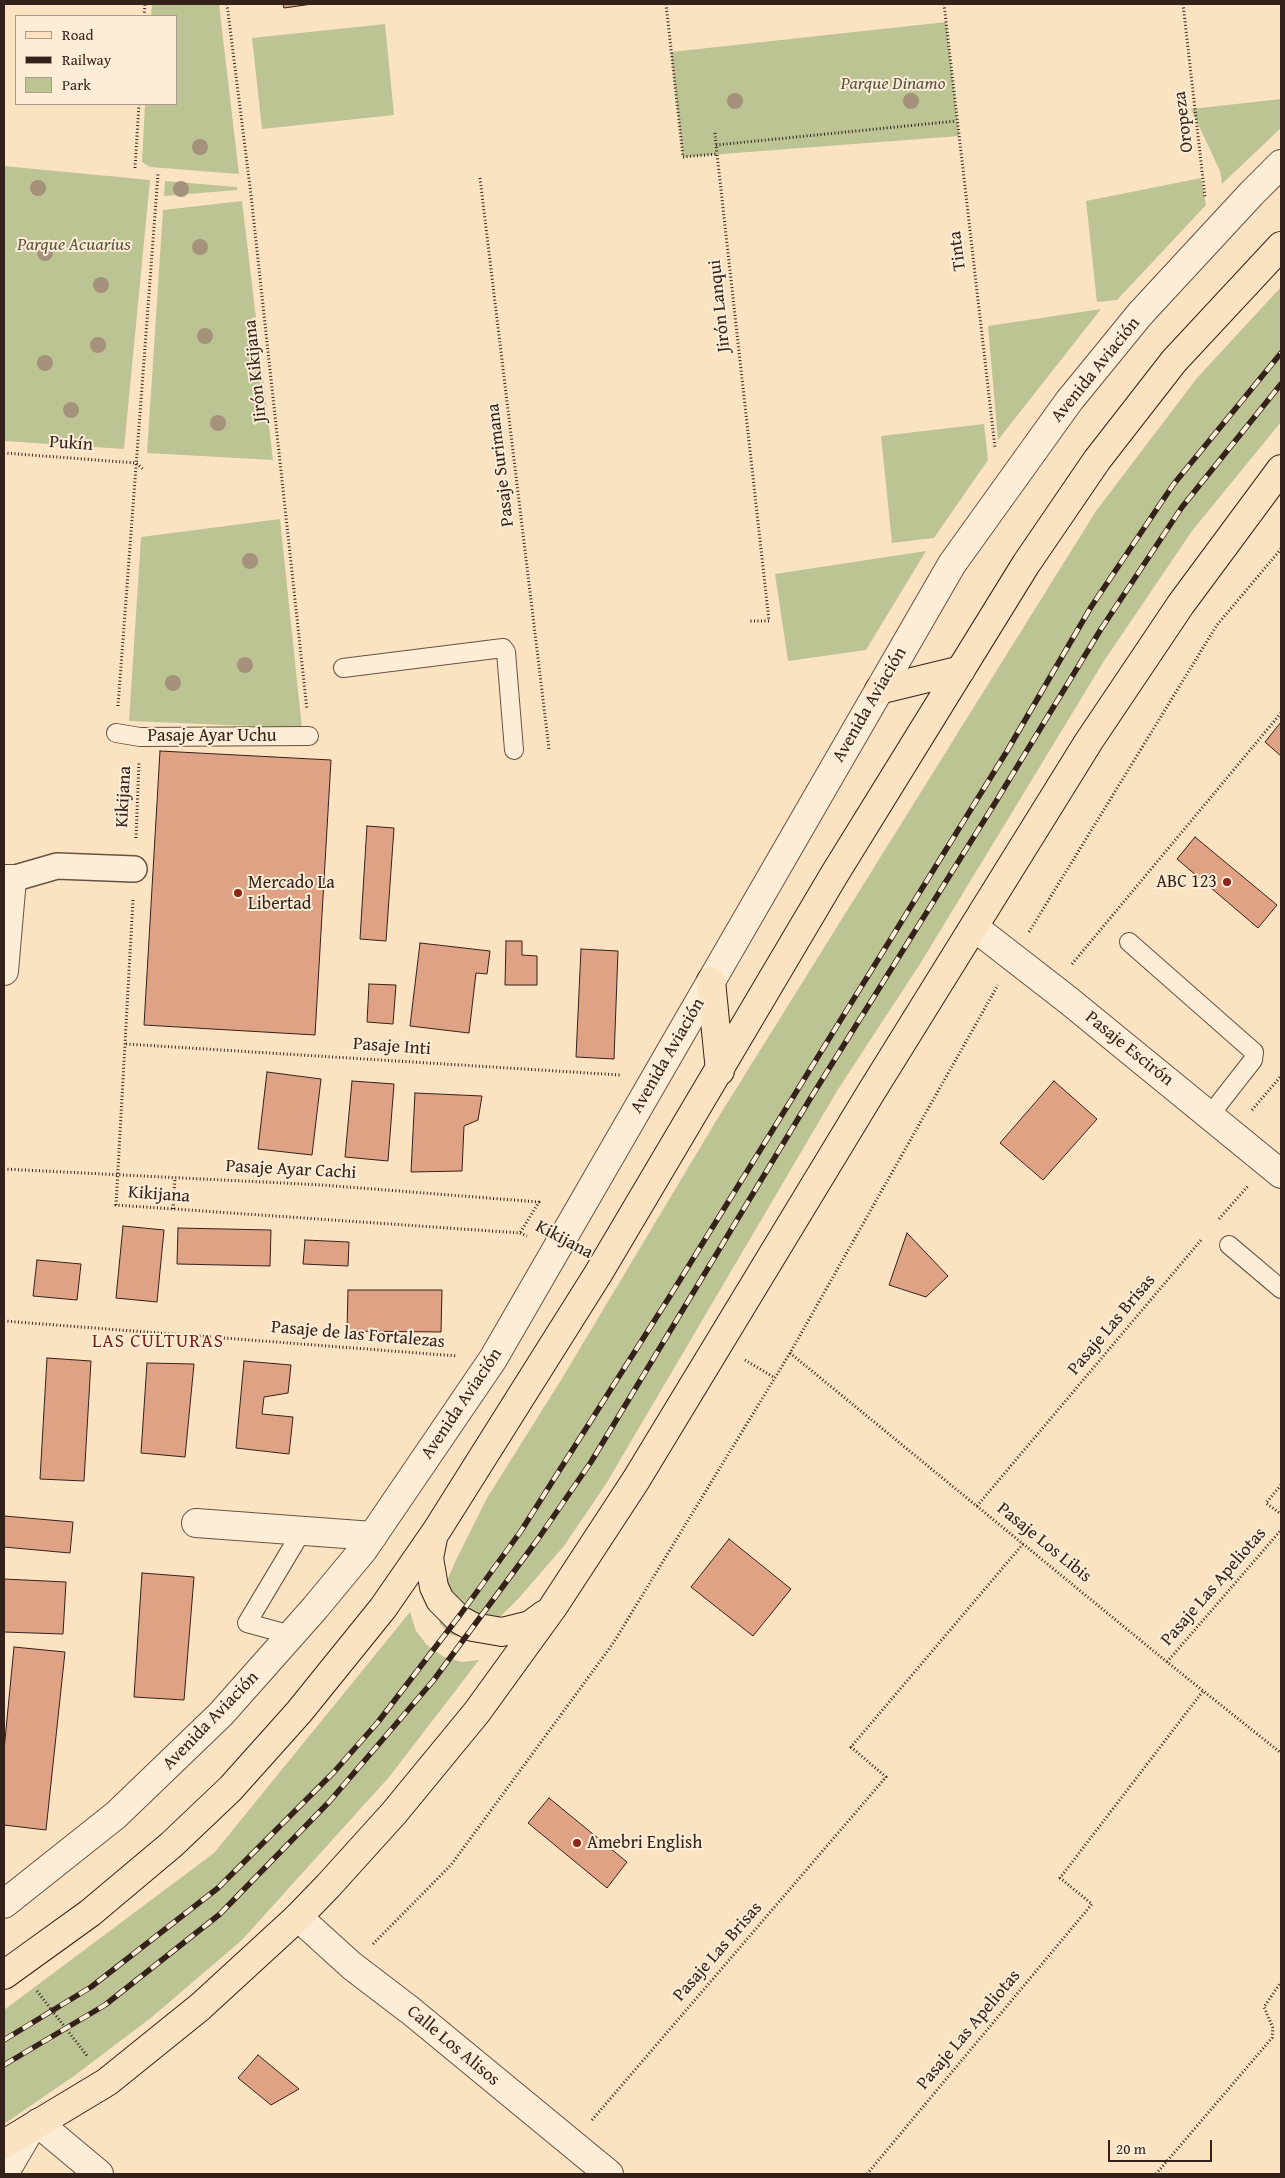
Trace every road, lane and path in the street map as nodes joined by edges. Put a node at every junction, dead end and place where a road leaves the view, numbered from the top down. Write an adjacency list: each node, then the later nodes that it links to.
1 (227, 4): 29 (path, Jirón Kikijana)
2 (666, 4): 9 (path)
3 (944, 4): 6 (path, Tinta)
4 (1183, 4): 14 (path, Oropeza)
5 (139, 105): 11 (path)
6 (956, 121): 8 (path); 20 (path, Tinta)
7 (715, 133): 8 (path)
8 (716, 145): 9 (path)
9 (717, 154): 22 (path, Jirón Lanqui)
10 (1281, 164): 14 (street, Avenida Aviación)
11 (135, 168)
12 (158, 174): 17 (path)
13 (480, 178): 30 (path, Pasaje Surimana)
14 (1211, 237): 20 (street, Avenida Aviación)
15 (1281, 246): 24 (main road)
16 (4, 453): 17 (path, Pukín)
17 (136, 462): 19 (path); 27 (path)
18 (1281, 468): 34 (main road)
19 (144, 470)
20 (1001, 495): 25 (street, Avenida Aviación)
21 (1281, 549): 36 (path)
22 (748, 621)
23 (343, 668): 31 (lane)
24 (961, 670): 25 (main road); 41 (main road)
25 (879, 690): 38 (street, Avenida Aviación)
26 (1281, 714): 39 (path)
27 (116, 734): 28 (lane, Pasaje Ayar Uchu)
28 (140, 736): 29 (lane, Pasaje Ayar Uchu); 32 (path, Kikijana)
29 (310, 736)
30 (550, 749)
31 (514, 750)
32 (134, 869): 33 (street); 40 (path, Kikijana)
33 (8, 879): 37 (street)
34 (974, 927): 36 (street, Pasaje Escirón); 69 (main road)
35 (1129, 942): 44 (lane)
36 (1014, 958): 39 (street, Pasaje Escirón); 58 (path)
37 (4, 971)
38 (711, 981): 41 (main road); 43 (street, Avenida Aviación)
39 (1052, 988): 44 (street, Pasaje Escirón)
40 (126, 1044): 43 (path, Pasaje Inti); 48 (path, Kikijana)
41 (720, 1071): 64 (main road)
42 (1281, 1076): 45 (path)
43 (656, 1077): 55 (street, Avenida Aviación)
44 (1210, 1115): 45 (street, Pasaje Escirón)
45 (1232, 1134): 46 (street, Pasaje Escirón)
46 (1274, 1168): 51 (path)
47 (4, 1169): 48 (path, Pasaje Ayar Cachi)
48 (119, 1175): 49 (path, Pasaje Ayar Cachi); 50 (path, Kikijana)
49 (175, 1178): 50 (path); 52 (path, Pasaje Ayar Cachi)
50 (173, 1210): 52 (path, Kikijana)
51 (1216, 1224)
52 (520, 1233): 55 (path, Kikijana)
53 (1203, 1239): 61 (path, Pasaje Las Brisas)
54 (1229, 1245): 56 (lane)
55 (557, 1250): 59 (street, Avenida Aviación)
56 (1281, 1289)
57 (4, 1321): 59 (path, Pasaje de las Fortalezas)
58 (790, 1353): 61 (path, Pasaje Los Libis); 76 (path)
59 (493, 1359): 67 (street, Avenida Aviación)
60 (1281, 1486): 62 (path, Pasaje Las Apeliotas)
61 (977, 1506): 68 (path, Pasaje Los Libis)
62 (1281, 1514)
63 (196, 1523): 66 (street)
64 (437, 1530): 69 (main road); 77 (main road)
65 (1281, 1530): 71 (path, Pasaje Las Apeliotas)
66 (302, 1531): 67 (street); 70 (lane)
67 (373, 1536): 70 (street, Avenida Aviación)
68 (1023, 1544): 71 (path, Pasaje Los Libis); 82 (path, Pasaje Las Brisas)
69 (552, 1607): 75 (main road)
70 (291, 1635): 74 (street, Avenida Aviación)
71 (1167, 1662): 72 (path, Pasaje Los Libis)
72 (1203, 1691): 73 (path, Pasaje Los Libis); 86 (path, Pasaje Las Apeliotas)
73 (1281, 1753)
74 (4, 1904)
75 (298, 1917): 76 (street, Calle Los Alisos); 79 (main road)
76 (352, 1966): 82 (street, Calle Los Alisos)
77 (11, 1970): 79 (path)
78 (1281, 1982): 87 (path)
79 (107, 2082): 80 (main road)
80 (34, 2125): 81 (main road); 83 (street); 84 (street)
81 (4, 2144)
82 (572, 2144): 85 (street, Calle Los Alisos)
83 (4, 2174)
84 (99, 2174)
85 (609, 2174)
86 (867, 2174)
87 (1156, 2174)

